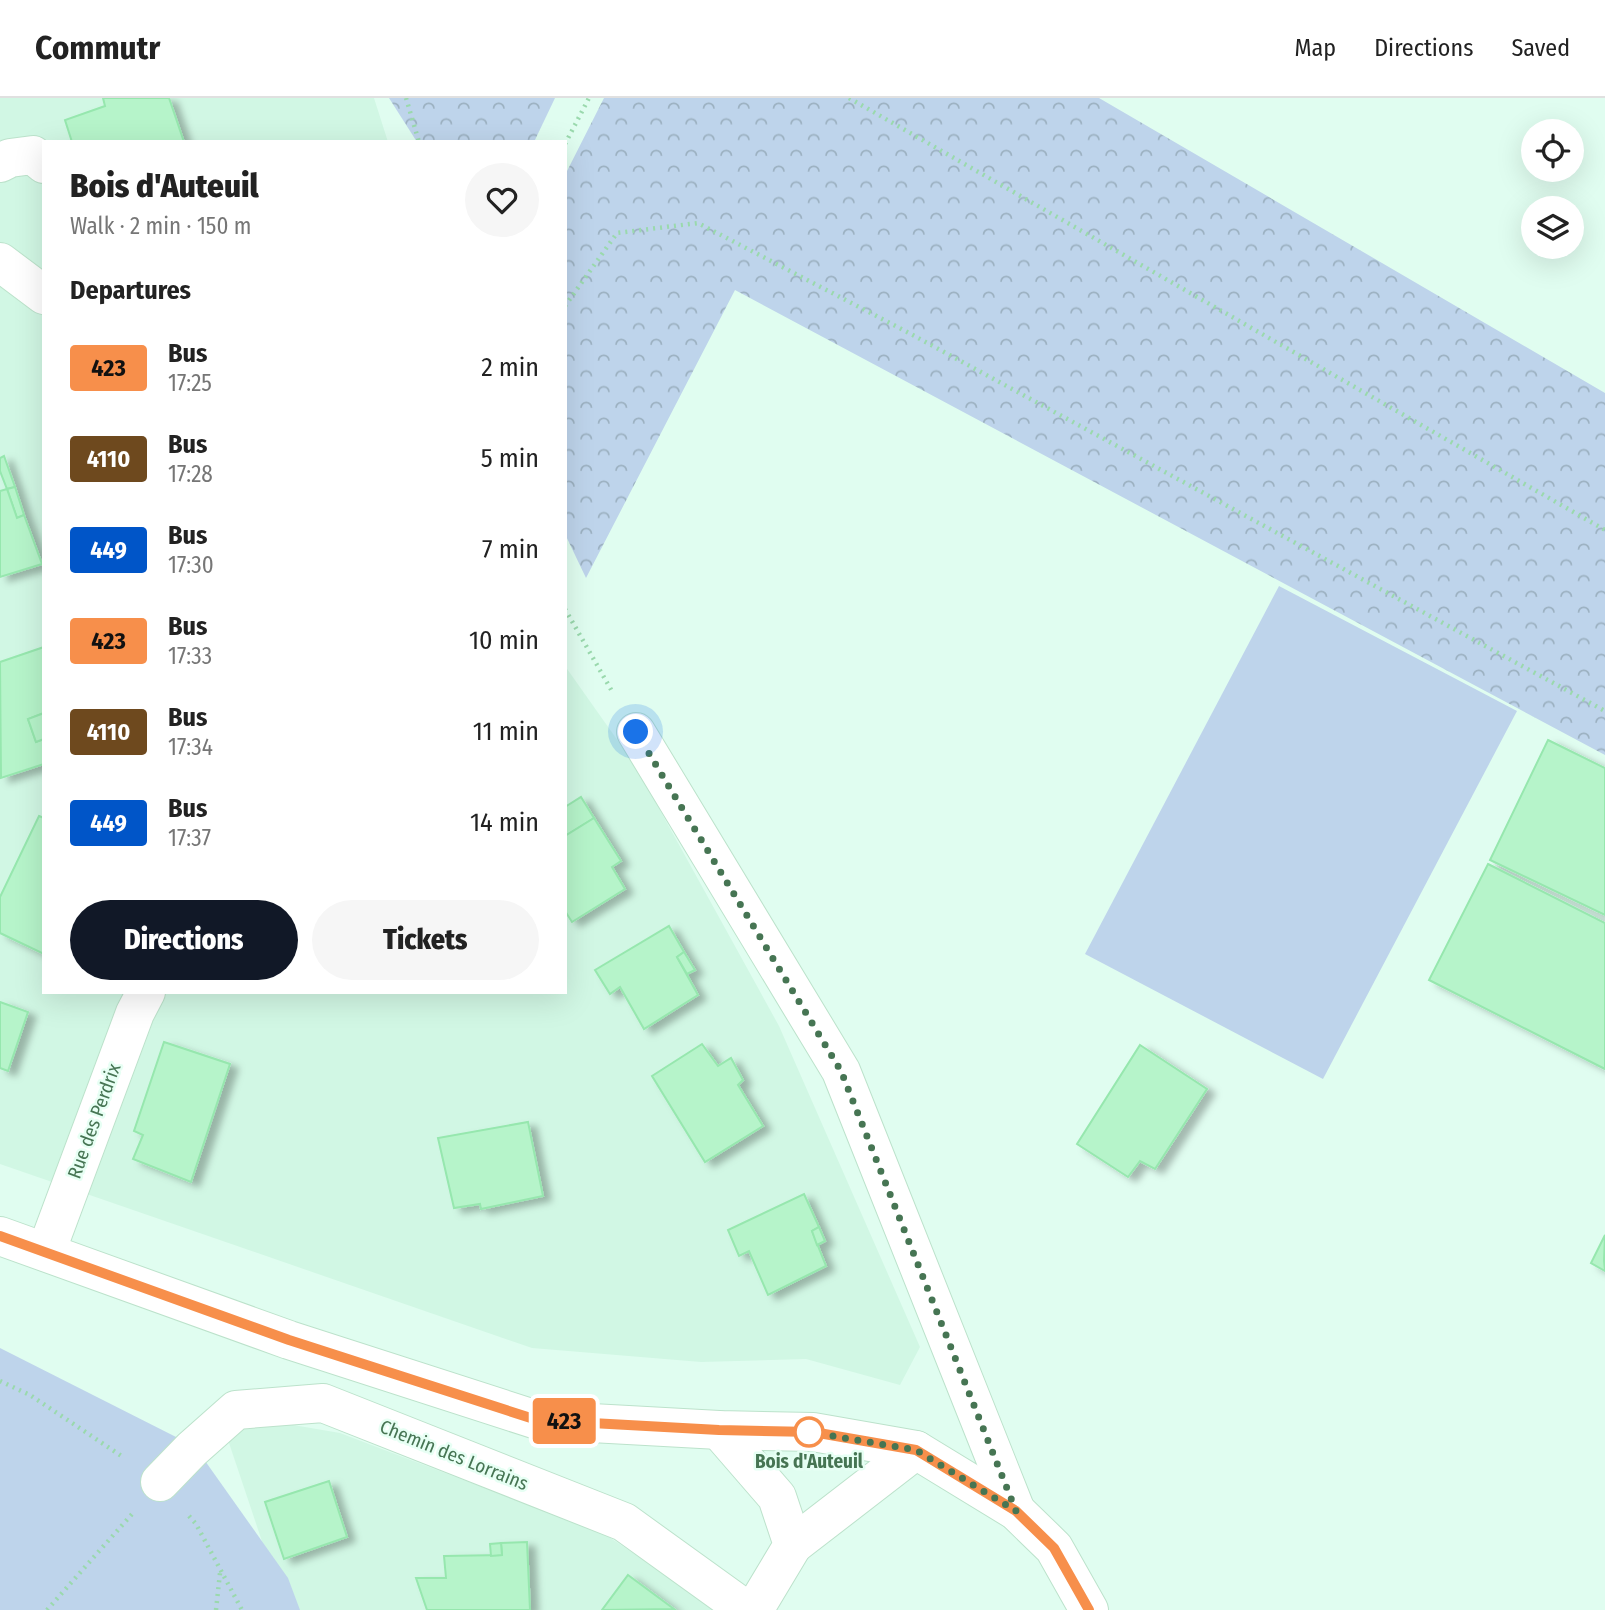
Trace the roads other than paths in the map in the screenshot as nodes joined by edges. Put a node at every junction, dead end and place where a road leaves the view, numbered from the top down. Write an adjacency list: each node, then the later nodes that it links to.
1 (42, 162): 2 (street)
2 (0, 163)
3 (0, 262): 4 (street)
4 (42, 294)
5 (636, 732): 12 (street)
6 (145, 994): 8 (street, Rue des Perdrix)
7 (0, 1236): 8 (street)
8 (46, 1252): 9 (street)
9 (719, 1430): 10 (street); 13 (street)
10 (916, 1450): 12 (street); 13 (street)
11 (160, 1482): 14 (street, Chemin des Lorrains)
12 (1016, 1511): 16 (street)
13 (793, 1545): 15 (street)
14 (746, 1610)
15 (754, 1610)
16 (1089, 1610)

